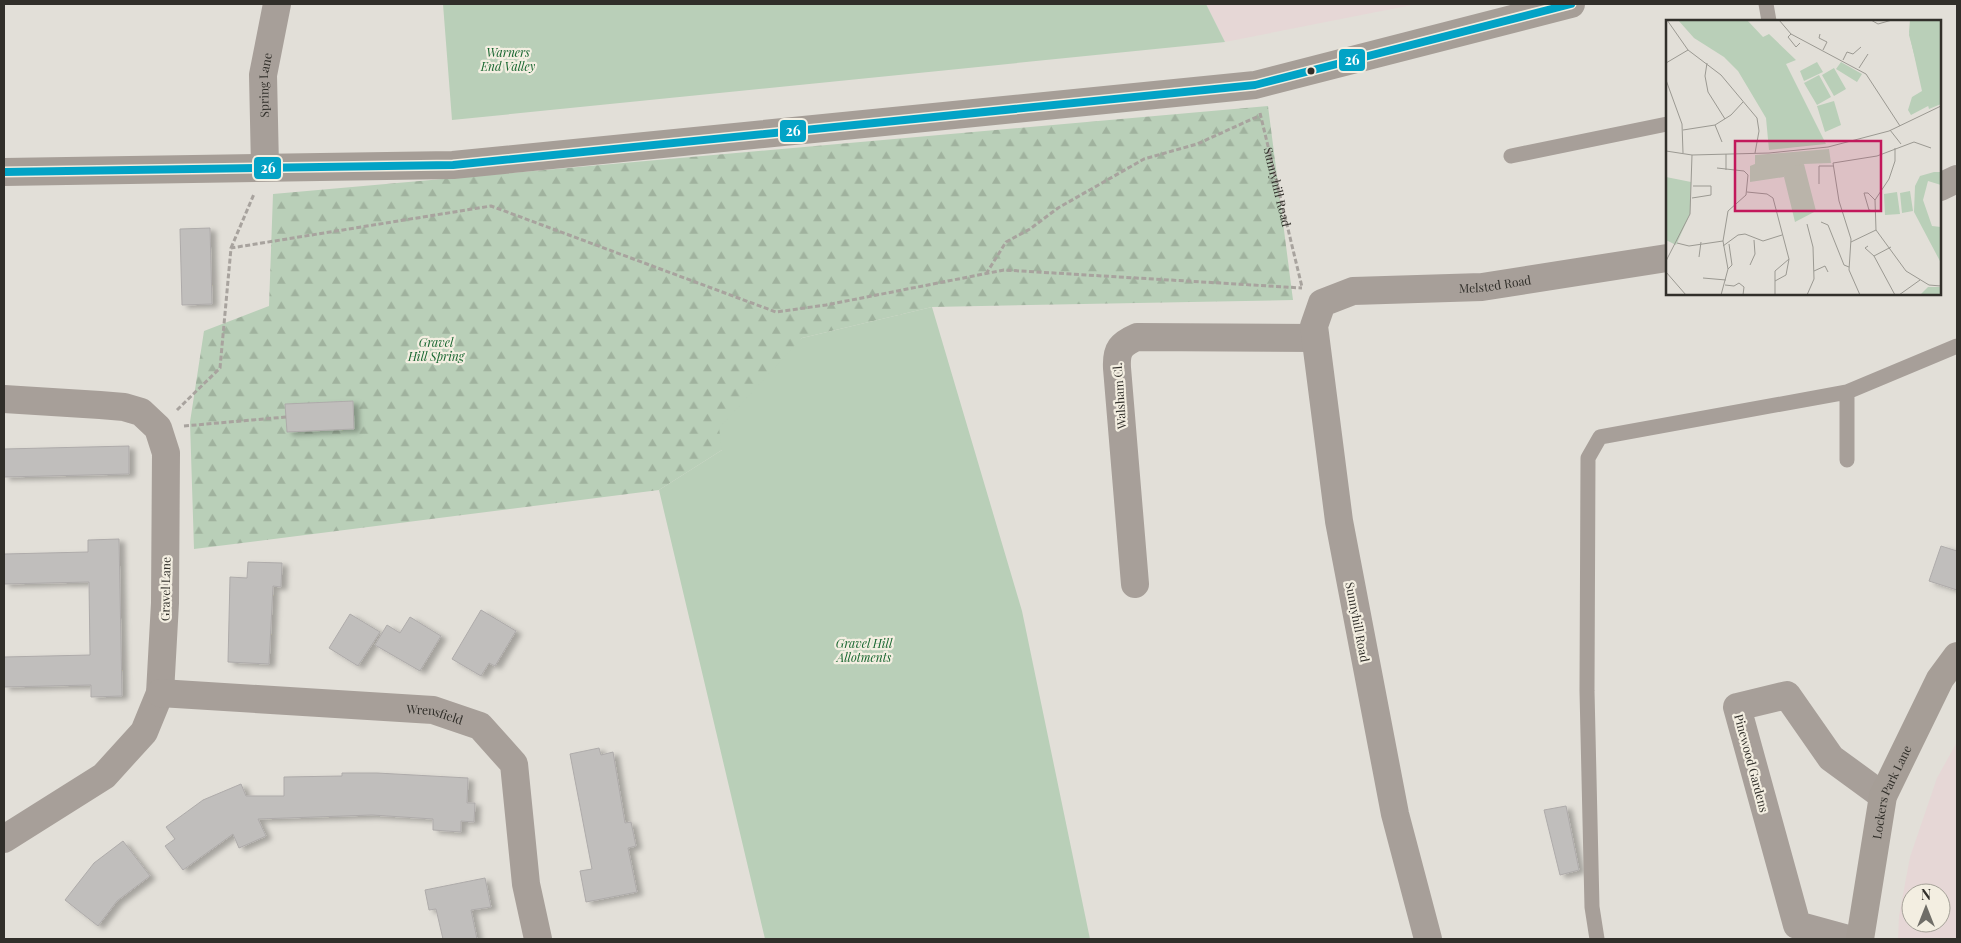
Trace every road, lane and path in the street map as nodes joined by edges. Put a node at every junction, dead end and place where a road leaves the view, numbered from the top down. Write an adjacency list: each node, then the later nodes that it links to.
1 (277, 4): 9 (street, Spring Lane)
2 (1571, 4): 5 (street)
3 (1766, 4): 4 (lane)
4 (1769, 20)
5 (1255, 85): 6 (path, Sunnyhill Road); 9 (street)
6 (1261, 115): 15 (path); 16 (path, Sunnyhill Road)
7 (1666, 124): 8 (lane)
8 (1511, 156)
9 (265, 167): 10 (street); 13 (path)
10 (4, 172)
11 (1957, 179): 12 (street)
12 (1941, 187)
13 (231, 248): 15 (path); 22 (path)
14 (1666, 258): 16 (street, Melsted Road)
15 (986, 274): 16 (path)
16 (1312, 295): 17 (street, Sunnyhill Road)
17 (1315, 338): 24 (street, Walsham Cl.); 30 (street, Sunnyhill Road)
18 (1957, 346): 19 (lane)
19 (1847, 392): 23 (lane); 31 (lane)
20 (4, 399): 22 (street)
21 (286, 417): 22 (path)
22 (158, 428): 26 (street, Gravel Lane)
23 (1846, 460)
24 (1134, 584)
25 (1957, 656): 27 (street, Lockers Park Lane)
26 (160, 693): 28 (street, Gravel Lane); 29 (street, Wrensfield)
27 (1883, 796): 32 (street, Pinewood Gardens); 33 (street, Lockers Park Lane)
28 (4, 839)
29 (538, 939)
30 (1428, 939)
31 (1597, 939)
32 (1848, 939)
33 (1860, 939)

